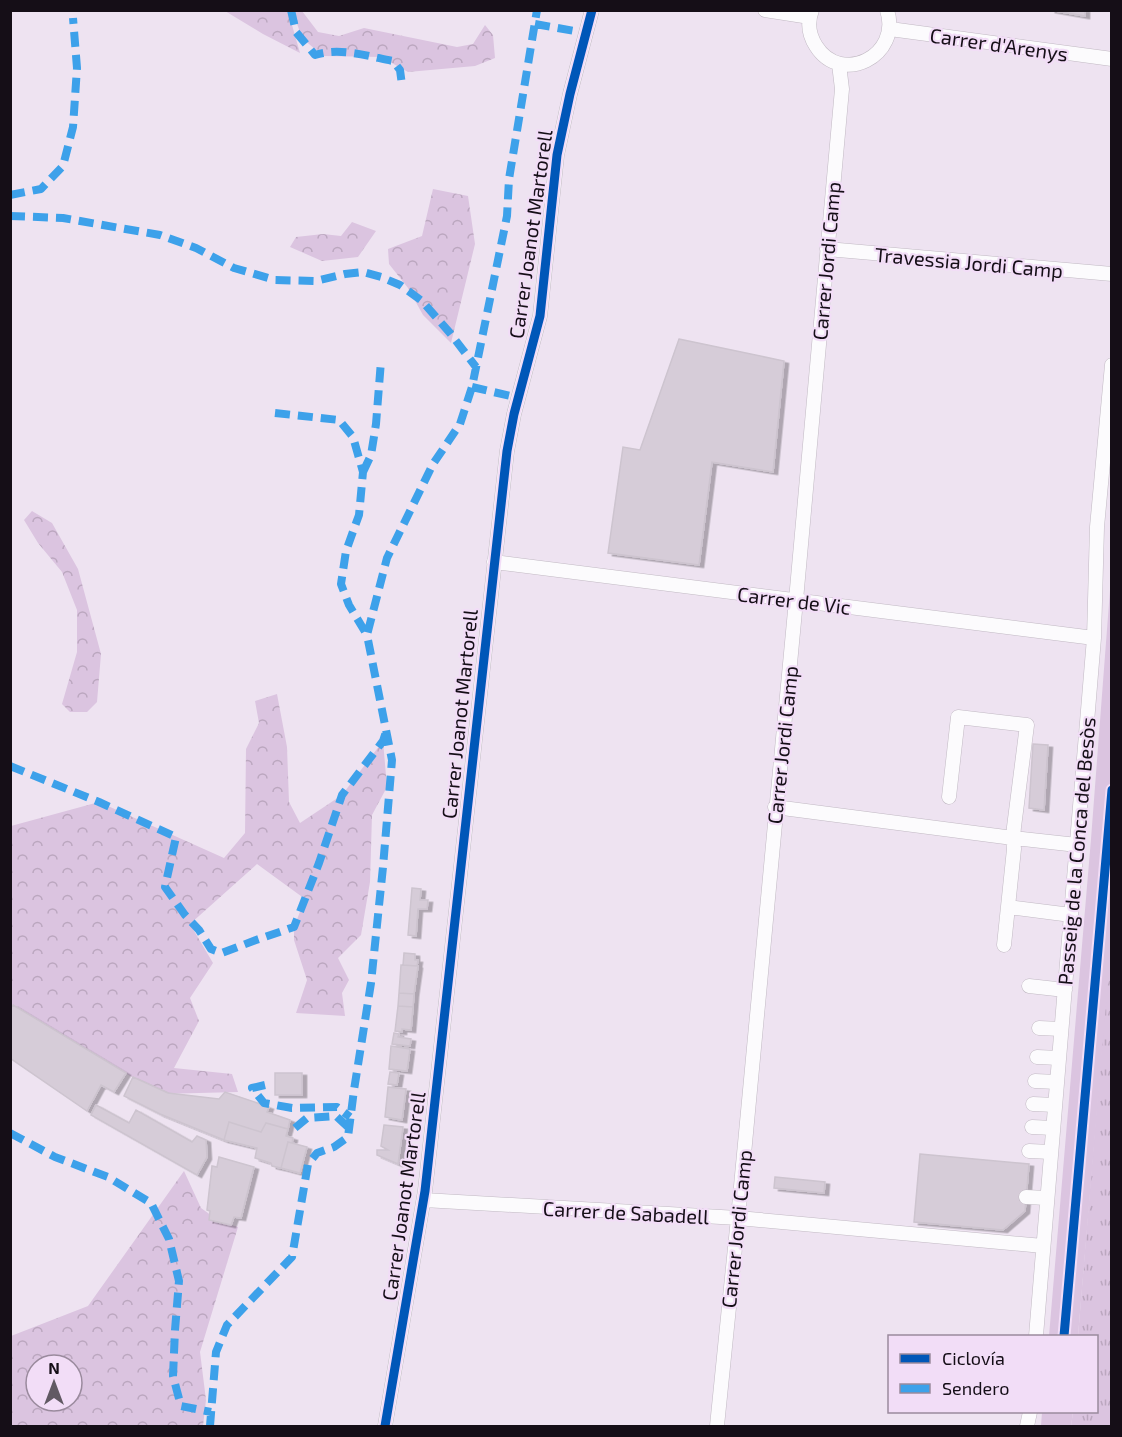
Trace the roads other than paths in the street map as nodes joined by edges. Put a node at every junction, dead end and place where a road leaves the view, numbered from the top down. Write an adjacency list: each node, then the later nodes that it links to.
1 (592, 10): 11 (street, Carrer Joanot Martorell)
2 (765, 10): 4 (street)
3 (887, 10): 5 (street)
4 (811, 14): 7 (street)
5 (890, 29): 6 (street, Carrer d'Arenys); 7 (street)
6 (1110, 58)
7 (839, 64): 8 (street, Carrer Jordi Camp)
8 (827, 249): 9 (street, Travessia Jordi Camp); 12 (street, Carrer Jordi Camp)
9 (1112, 274)
10 (1112, 366): 13 (street, Passeig de la Conca del Besòs)
11 (494, 562): 12 (street, Carrer de Vic); 37 (street, Carrer Joanot Martorell)
12 (796, 600): 13 (street, Carrer de Vic); 15 (street, Carrer Jordi Camp)
13 (1094, 638): 17 (street, Passeig de la Conca del Besòs)
14 (949, 797): 16 (street)
15 (776, 807): 16 (street); 38 (street, Carrer Jordi Camp)
16 (1013, 838): 17 (street); 18 (street)
17 (1077, 844): 19 (street, Passeig de la Conca del Besòs)
18 (1008, 908): 19 (street); 20 (street)
19 (1071, 915): 22 (street, Passeig de la Conca del Besòs)
20 (1004, 945)
21 (1029, 986): 22 (street)
22 (1065, 990): 24 (street, Passeig de la Conca del Besòs)
23 (1039, 1028): 24 (street)
24 (1061, 1029): 26 (street, Passeig de la Conca del Besòs)
25 (1037, 1057): 26 (street)
26 (1059, 1058): 28 (street, Passeig de la Conca del Besòs)
27 (1035, 1081): 28 (street)
28 (1057, 1082): 30 (street, Passeig de la Conca del Besòs)
29 (1033, 1104): 30 (street)
30 (1055, 1105): 32 (street, Passeig de la Conca del Besòs)
31 (1032, 1127): 32 (street)
32 (1053, 1128): 34 (street, Passeig de la Conca del Besòs)
33 (1029, 1151): 34 (street)
34 (1051, 1152): 36 (street, Passeig de la Conca del Besòs)
35 (1026, 1197): 36 (street)
36 (1047, 1198): 39 (street, Passeig de la Conca del Besòs)
37 (424, 1200): 38 (street, Carrer de Sabadell); 41 (street, Carrer Joanot Martorell)
38 (738, 1218): 39 (street, Carrer de Sabadell); 42 (street, Carrer Jordi Camp)
39 (1043, 1246): 40 (street, Passeig de la Conca del Besòs)
40 (1036, 1335)
41 (385, 1426)
42 (717, 1426)

